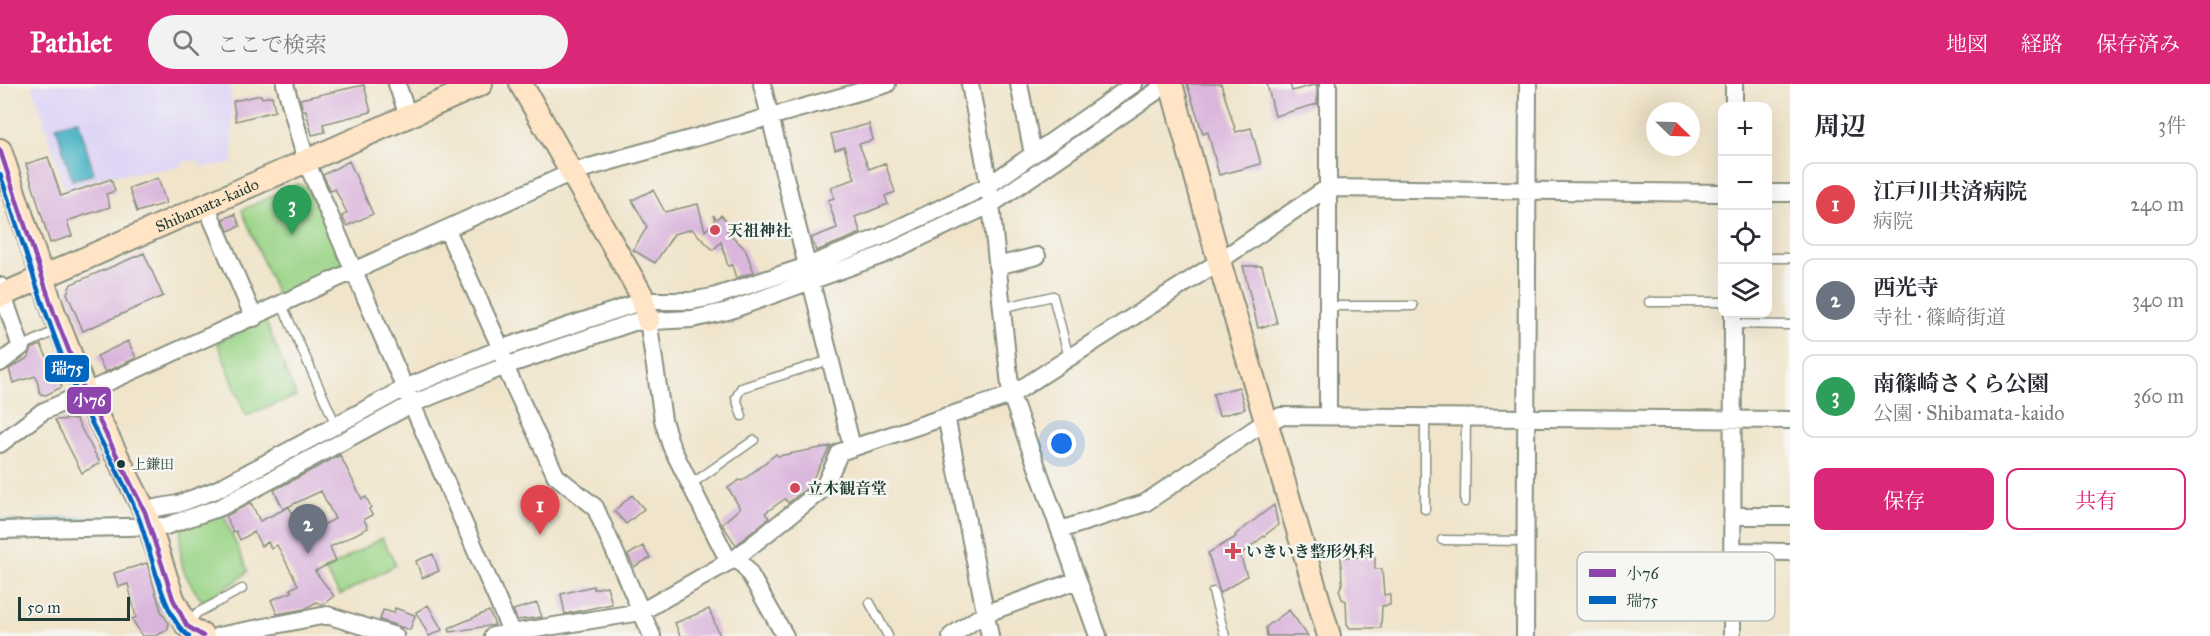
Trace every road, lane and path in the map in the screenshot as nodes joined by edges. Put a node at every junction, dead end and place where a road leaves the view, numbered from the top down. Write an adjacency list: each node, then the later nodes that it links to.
1 (285, 84): 20 (street)
2 (397, 84): 16 (street)
3 (481, 84): 16 (street, Shibamata-kaido)
4 (521, 84): 21 (street)
5 (762, 84): 17 (street)
6 (886, 84): 17 (street)
7 (970, 84): 22 (street)
8 (1019, 84): 19 (street)
9 (1134, 84): 19 (street)
10 (1161, 84): 28 (street)
11 (1171, 84): 34 (street)
12 (1328, 84): 23 (street)
13 (1528, 84): 24 (street)
14 (1734, 84): 15 (street)
15 (1734, 102)
16 (408, 116): 20 (street, Shibamata-kaido)
17 (772, 117): 21 (street); 37 (street)
18 (0, 150): 38 (street)
19 (1033, 154): 22 (street)
20 (306, 162): 29 (street, Shibamata-kaido); 36 (street)
21 (572, 172): 30 (street); 46 (street)
22 (990, 184): 28 (street); 37 (street)
23 (1327, 188): 24 (street); 34 (street); 43 (street)
24 (1528, 191): 25 (street); 62 (street)
25 (1718, 193)
26 (1772, 193): 27 (street)
27 (1790, 193)
28 (992, 204): 35 (street); 37 (street)
29 (206, 205): 38 (street, Shibamata-kaido); 47 (street)
30 (447, 230): 36 (street); 52 (street)
31 (1037, 256): 35 (street)
32 (1772, 258): 33 (lane)
33 (1790, 258)
34 (1219, 261): 53 (street); 67 (street)
35 (997, 266): 45 (street)
36 (354, 271): 42 (street); 58 (street)
37 (809, 274): 46 (street); 54 (street)
38 (41, 277): 39 (street, Shibamata-kaido); 50 (street)
39 (1, 292): 51 (street)
40 (1649, 302): 41 (lane)
41 (1718, 302)
42 (282, 305): 47 (street); 68 (lane)
43 (1328, 306): 44 (lane); 59 (street)
44 (1413, 306)
45 (1001, 308): 53 (lane); 57 (street)
46 (646, 312): 52 (street); 72 (street)
47 (254, 318): 56 (street)
48 (1733, 319): 49 (lane); 65 (street)
49 (1790, 325)
50 (60, 328): 51 (lane); 56 (street)
51 (21, 347): 55 (street)
52 (503, 358): 58 (street); 89 (street)
53 (1069, 358): 57 (street)
54 (830, 360): 60 (lane); 71 (street)
55 (0, 363)
56 (86, 394): 70 (street); 77 (street)
57 (1011, 395): 61 (street); 79 (street)
58 (408, 396): 68 (street); 77 (street); 92 (street)
59 (1328, 415): 63 (street); 67 (street)
60 (742, 416)
61 (946, 416): 71 (street); 90 (street)
62 (1527, 416): 64 (street); 65 (street); 81 (street)
63 (1425, 417): 64 (street); 74 (lane)
64 (1466, 417): 73 (lane)
65 (1733, 420): 66 (street); 75 (street)
66 (1790, 420)
67 (1268, 421): 79 (street); 103 (street)
68 (336, 425): 77 (street)
69 (754, 440): 72 (lane)
70 (0, 444)
71 (852, 447): 84 (street)
72 (690, 485): 84 (street)
73 (1465, 502)
74 (1425, 509)
75 (1732, 516): 76 (street); 82 (street)
76 (1790, 516)
77 (146, 517): 78 (street); 91 (street)
78 (0, 530)
79 (1060, 530): 85 (street)
80 (1442, 540): 81 (lane)
81 (1527, 542): 104 (street)
82 (1732, 551): 83 (street)
83 (1790, 552)
84 (733, 559): 89 (street); 97 (street)
85 (1078, 580): 90 (street); 101 (street)
86 (242, 589): 91 (lane)
87 (1213, 592): 102 (lane)
88 (870, 603): 98 (lane)
89 (641, 612): 92 (street); 96 (street)
90 (984, 614): 99 (street); 100 (street)
91 (189, 633)
92 (513, 634): 95 (street)
93 (389, 635): 94 (street)
94 (218, 636)
95 (493, 636)
96 (652, 636)
97 (785, 636)
98 (888, 636)
99 (951, 636)
100 (990, 636)
101 (1098, 636)
102 (1225, 636)
103 (1329, 636)
104 (1525, 636)

